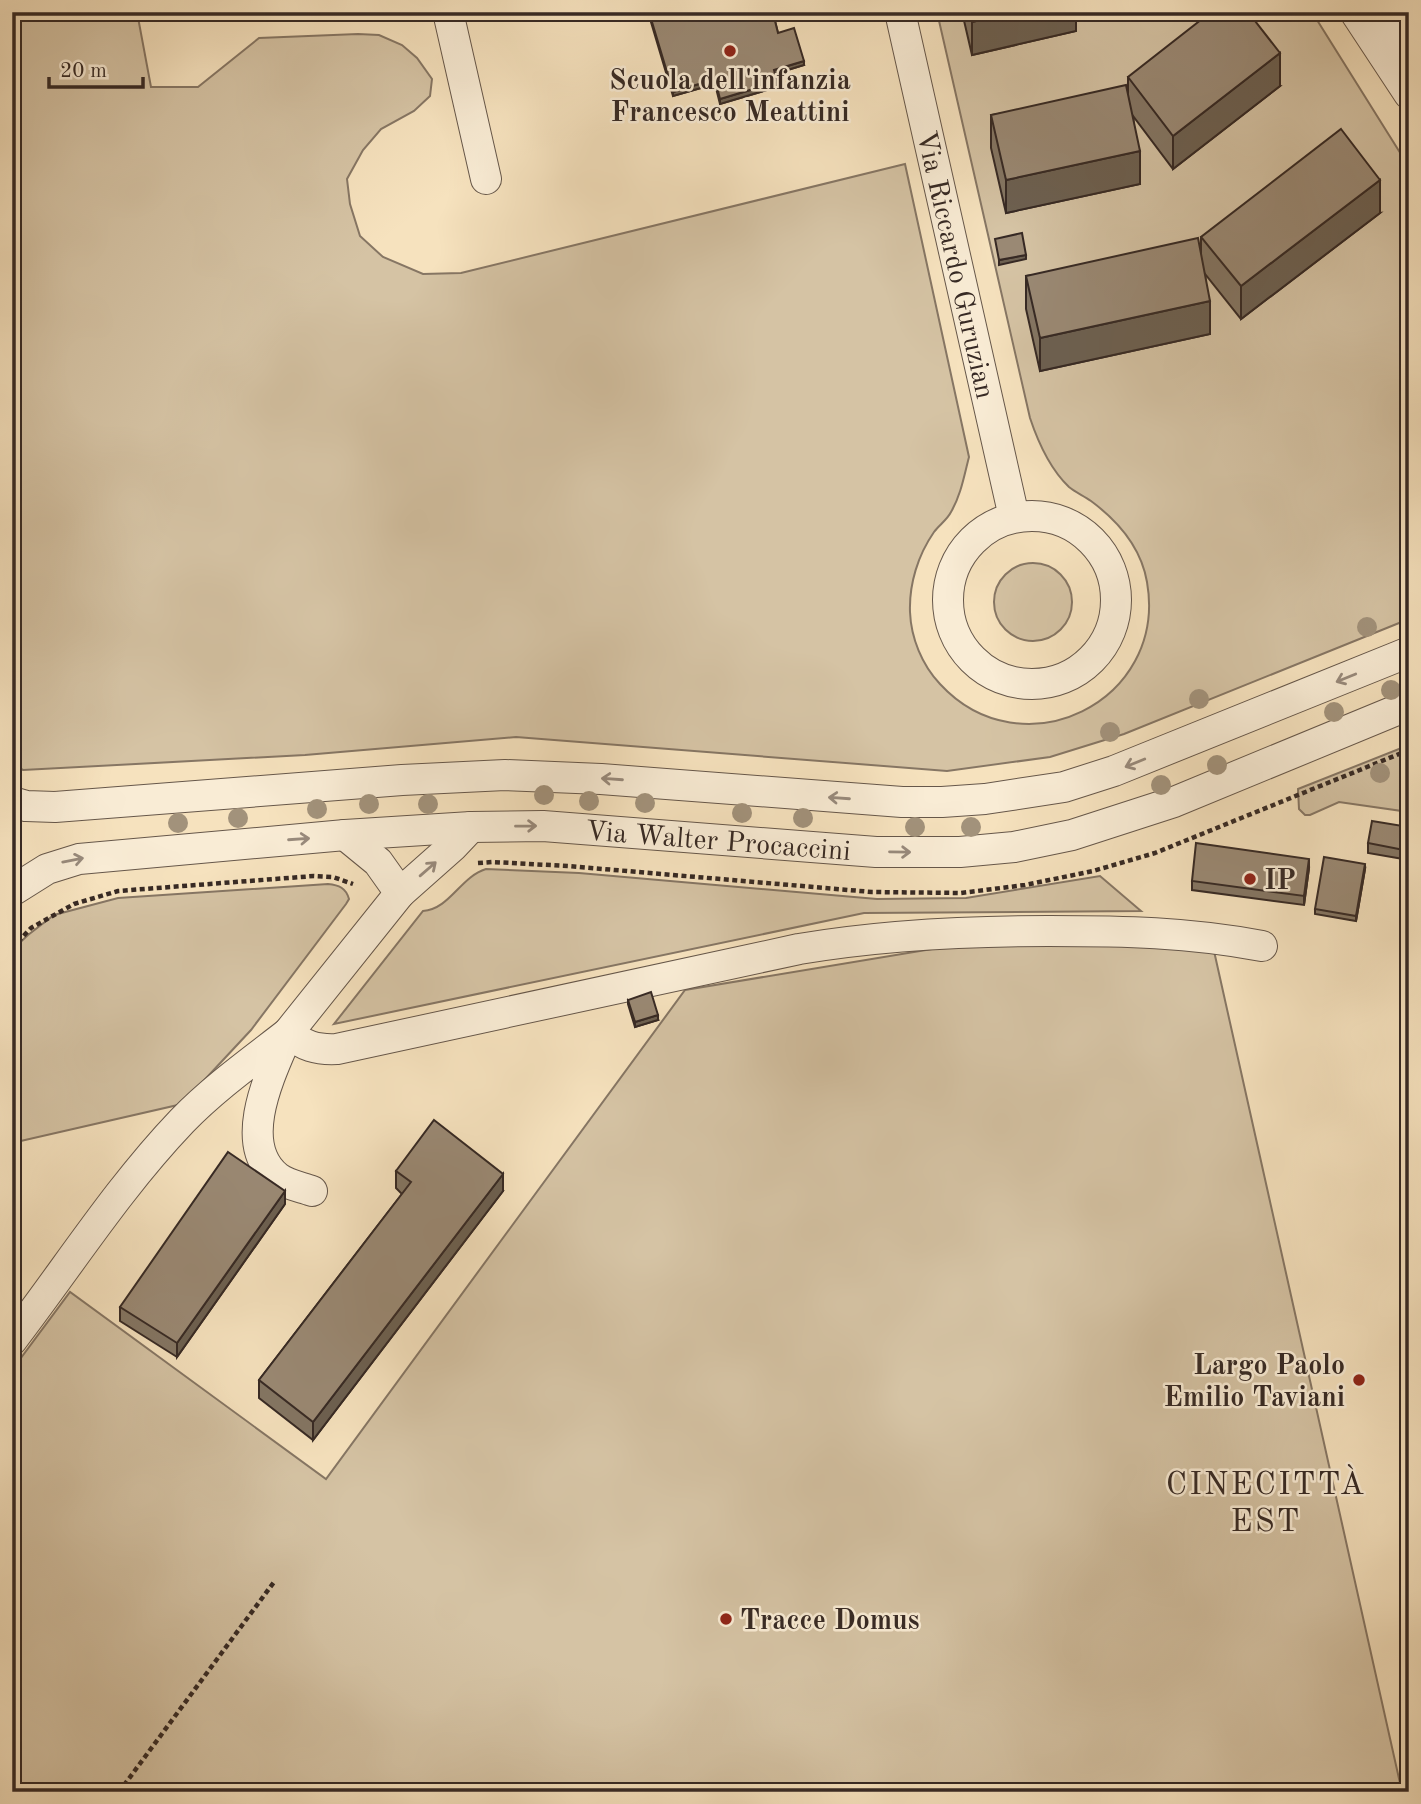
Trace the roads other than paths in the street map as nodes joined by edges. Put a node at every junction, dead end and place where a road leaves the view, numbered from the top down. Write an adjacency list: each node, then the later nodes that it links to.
1 (448, 12): 7 (street)
2 (900, 12): 8 (street, Via Riccardo Guruzian)
3 (1355, 12): 6 (street)
4 (1376, 12): 5 (street)
5 (1409, 42)
6 (1409, 94)
7 (485, 179)
8 (1014, 517): 8 (street)
9 (1409, 652): 11 (street, Via Walter Procaccini, one-way to 11)
10 (1409, 705): 12 (street, Via Walter Procaccini, one-way to 10)
11 (12, 802)
12 (471, 827): 13 (street, Via Walter Procaccini); 15 (street, one-way to 12)
13 (345, 835): 14 (street, Via Walter Procaccini, one-way to 13); 15 (street)
14 (12, 891)
15 (400, 893): 17 (street)
16 (1262, 946): 17 (street)
17 (288, 1033): 18 (street); 19 (street)
18 (312, 1191)
19 (12, 1340)

